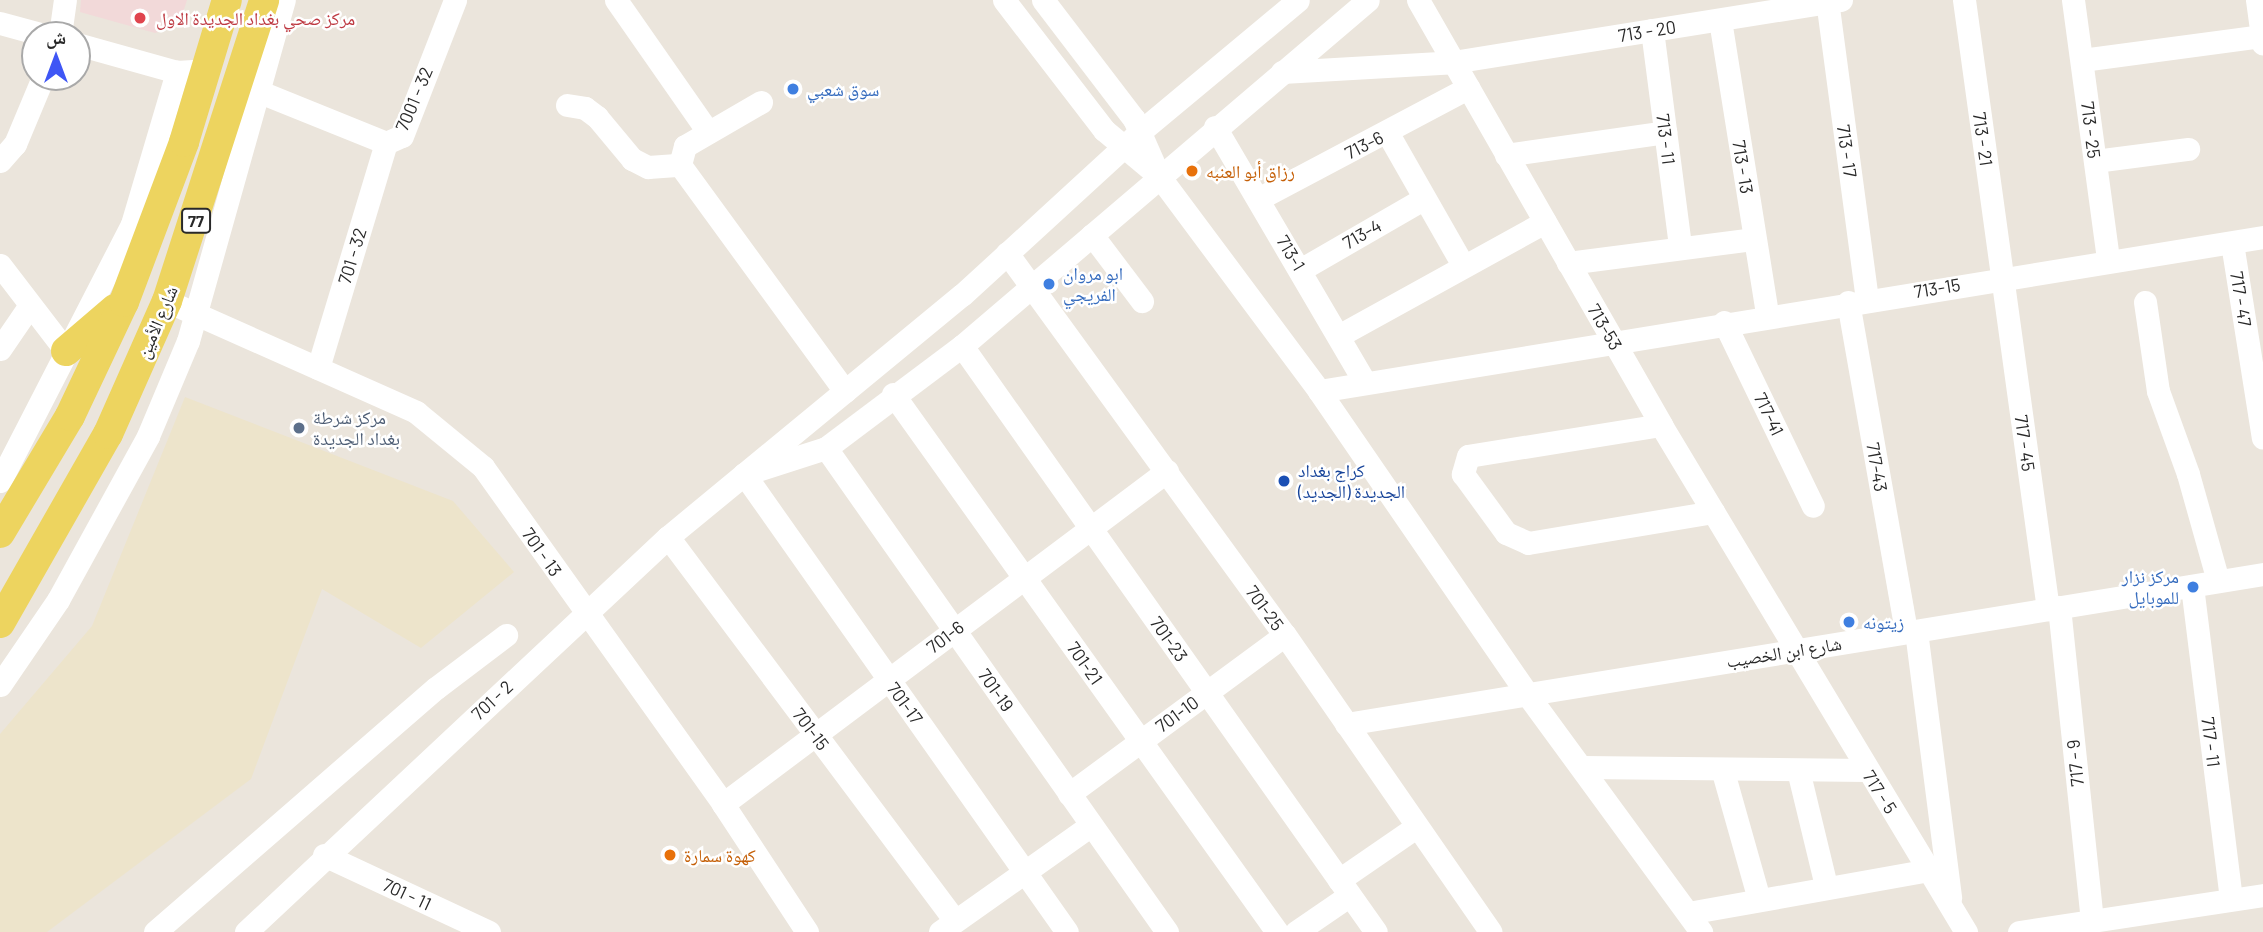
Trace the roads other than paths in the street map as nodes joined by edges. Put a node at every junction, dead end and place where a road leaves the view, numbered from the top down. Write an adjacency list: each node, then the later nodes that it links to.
1 (65, 0): 17 (street)
2 (227, 0): 25 (main road, 77)
3 (264, 0): 61 (main road, شارع الأمين / 77)
4 (284, 0): 29 (street)
5 (455, 0): 37 (street, 7001 - 32)
6 (616, 0): 34 (street)
7 (1004, 0): 38 (street)
8 (1043, 0): 33 (street)
9 (1298, 0): 33 (street, 701 - 2)
10 (1368, 0): 26 (street)
11 (1418, 0): 24 (street, 713-53)
12 (1964, 0): 59 (street, 713 - 21)
13 (2073, 0): 23 (street, 713 - 25)
14 (2257, 0): 21 (street)
15 (1832, 1): 16 (street, 713 - 20); 63 (street, 713 - 17)
16 (1720, 19): 20 (street, 713 - 20); 50 (street, 713 - 13)
17 (62, 21)
18 (0, 23): 19 (street)
19 (21, 29)
20 (1652, 30): 24 (street, 713 - 20); 36 (street, 713 - 11)
21 (2262, 40): 23 (street)
22 (91, 47): 25 (street)
23 (2082, 60): 42 (street, 713 - 25)
24 (1453, 62): 26 (street, 713 - 20); 27 (street, 713-53)
25 (192, 71): 64 (main road, 77); 74 (street)
26 (1282, 72): 32 (street)
27 (1468, 88): 35 (street, 713-6); 40 (street, 713-53)
28 (37, 91): 41 (street)
29 (260, 92): 37 (street, 7001 - 32); 67 (street)
30 (761, 102): 34 (street)
31 (567, 105): 43 (street)
32 (1215, 127): 44 (street); 45 (street, 713-1)
33 (1141, 131): 38 (street, 701 - 2); 44 (street)
34 (708, 132): 43 (street)
35 (1387, 132): 45 (street, 713-6); 46 (street)
36 (1665, 132): 40 (street); 52 (street, 713 - 11)
37 (386, 143): 75 (street, 701 - 32)
38 (1122, 148): 44 (street); 53 (street, 701 - 2)
39 (2188, 149): 42 (street)
40 (1506, 155): 47 (street, 713-53)
41 (0, 161)
42 (2095, 161): 54 (street, 713 - 25)
43 (680, 165): 77 (street)
44 (1159, 176): 48 (street); 78 (street)
45 (1258, 199): 58 (street, 713-1)
46 (1423, 199): 57 (street); 58 (street, 713-4)
47 (1545, 222): 55 (street, 713-53); 57 (street)
48 (1093, 236): 60 (street); 62 (street)
49 (2263, 237): 51 (street, 713-15)
50 (1754, 239): 52 (street); 68 (street, 713 - 13)
51 (2232, 243): 54 (street, 713-15); 81 (street, 717 - 47)
52 (1680, 247): 55 (street)
53 (1007, 253): 60 (street, 701-25); 77 (street, 701 - 2)
54 (2108, 260): 59 (street, 713-15)
55 (1568, 263): 71 (street, 713-53)
56 (0, 265): 66 (street)
57 (1463, 265): 70 (street)
58 (1300, 270): 70 (street, 713-1)
59 (2001, 277): 63 (street, 713-15); 95 (street, 717 - 45)
60 (1033, 288): 72 (street); 83 (street, 701-25)
61 (167, 301): 67 (street, 701 - 13); 97 (main road, شارع الأمين / 77)
62 (1142, 301)
63 (1857, 301): 68 (street, 713-15); 99 (street, 717-43)
64 (124, 302): 74 (main road); 89 (main road, 77)
65 (2145, 302): 93 (street)
66 (29, 307): 73 (street); 74 (street)
67 (194, 313): 75 (street, 701 - 13); 104 (street)
68 (1767, 315): 69 (street, 713-15)
69 (1724, 322): 71 (street, 713-15); 86 (street, 717-41)
70 (1340, 335): 76 (street, 713-1)
71 (1612, 340): 76 (street, 713-15); 80 (street, 713-53)
72 (962, 346): 79 (street); 88 (street, 701-23)
73 (0, 349)
74 (66, 351): 85 (street)
75 (318, 368): 96 (street, 701 - 13)
76 (1364, 381): 78 (street, 713-15)
77 (845, 391): 84 (street, 701 - 2)
78 (1319, 391): 106 (street)
79 (893, 394): 82 (street); 92 (street, 701-21)
80 (1661, 425): 87 (street, 713-53); 87 (street)
81 (2263, 438)
82 (826, 448): 84 (street); 98 (street, 701-19)
83 (1167, 471): 88 (street, 701-6); 101 (street, 701-25)
84 (744, 474): 90 (street, 701 - 2); 103 (street, 701-17)
85 (0, 481)
86 (1814, 506)
87 (1713, 512): 102 (street, 713-53)
88 (1090, 528): 92 (street, 701-6); 105 (street, 701-23)
89 (0, 533)
90 (668, 537): 96 (street, 701 - 2); 108 (street, 701-15)
91 (2263, 574): 93 (street, شارع ابن الخصيب)
92 (1024, 578): 98 (street, 701-6); 109 (street, 701-21)
93 (2218, 581): 94 (street, شارع ابن الخصيب)
94 (2192, 586): 95 (street, شارع ابن الخصيب); 125 (street, 717 - 11)
95 (2054, 608): 99 (street, شارع ابن الخصيب); 128 (street, 717 - 9)
96 (586, 614): 115 (street, 701 - 13); 118 (street, 701 - 2)
97 (0, 623)
98 (954, 630): 103 (street, 701-6); 114 (street, 701-19)
99 (1911, 631): 102 (street, شارع ابن الخصيب); 126 (street, 717-43)
100 (506, 635): 130 (street)
101 (1285, 635): 105 (street, 701-10); 107 (street, 701-25)
102 (1797, 650): 106 (street, شارع ابن الخصيب); 112 (street, 717 - 5)
103 (888, 680): 108 (street, 701-6); 120 (street, 701-17)
104 (0, 685)
105 (1207, 693): 109 (street, 701-10); 122 (street, 701-23)
106 (1527, 694): 107 (street, شارع ابن الخصيب); 110 (street)
107 (1346, 724): 117 (street, 701-25)
108 (815, 735): 115 (street, 701-6); 129 (street, 701-15)
109 (1141, 741): 114 (street, 701-10); 136 (street, 701-21)
110 (1582, 767): 113 (street); 127 (street)
111 (1798, 771): 112 (street); 113 (street); 121 (street)
112 (1866, 771): 119 (street, 717 - 5)
113 (1723, 772): 124 (street)
114 (1069, 794): 116 (street, 701-19)
115 (723, 804): 133 (street, 701 - 13)
116 (1091, 825): 120 (street); 135 (street, 701-19)
117 (1416, 827): 122 (street); 139 (street, 701-25)
118 (324, 855): 131 (street, 701 - 2); 132 (street, 701 - 11)
119 (1929, 870): 121 (street); 126 (street, 717 - 5)
120 (1027, 871): 129 (street); 134 (street, 701-17)
121 (1826, 886): 124 (street)
122 (1345, 887): 137 (street); 138 (street, 701-23)
123 (2263, 895): 125 (street)
124 (1759, 899): 127 (street)
125 (2231, 899): 128 (street)
126 (1951, 907): 141 (street, 717 - 5)
127 (1688, 913): 140 (street)
128 (2092, 919): 142 (street)
129 (947, 926)
130 (155, 932)
131 (246, 932)
132 (489, 932)
133 (807, 932)
134 (1067, 932)
135 (1167, 932)
136 (1277, 932)
137 (1296, 932)
138 (1376, 932)
139 (1491, 932)
140 (1702, 932)
141 (1966, 932)
142 (2019, 932)

